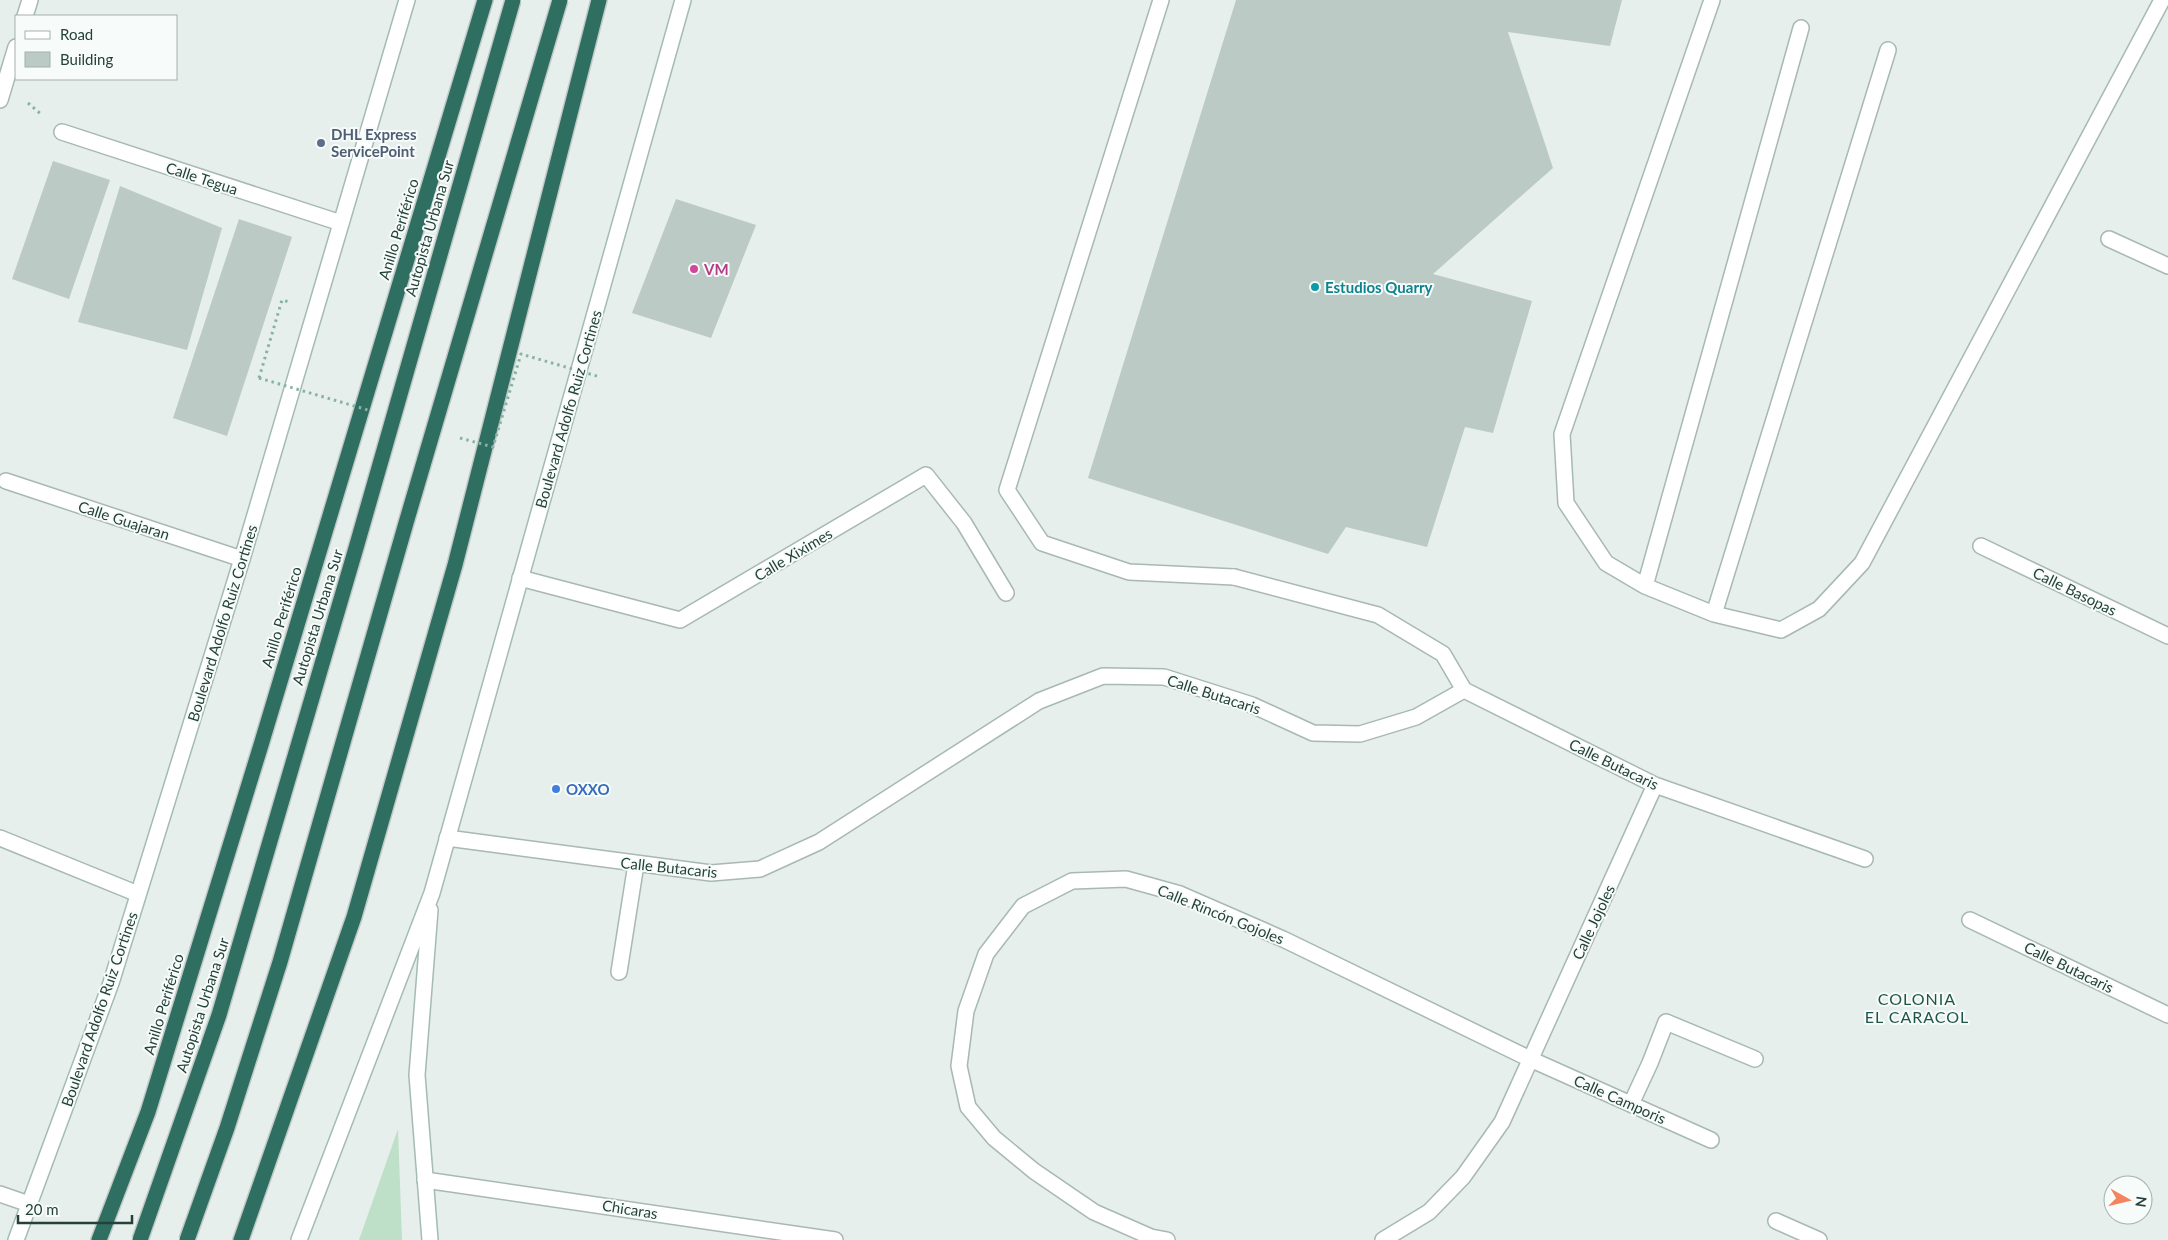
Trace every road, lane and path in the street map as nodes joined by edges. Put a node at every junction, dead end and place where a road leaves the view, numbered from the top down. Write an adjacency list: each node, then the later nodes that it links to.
1 (30, 0): 11 (street)
2 (407, 0): 18 (street, Boulevard Adolfo Ruiz Cortines)
3 (485, 0): 51 (highway, Anillo Periférico)
4 (513, 0): 52 (highway, Autopista Urbana Sur, bridge)
5 (560, 0): 53 (highway, bridge)
6 (599, 0): 54 (highway)
7 (683, 0): 26 (street, Boulevard Adolfo Ruiz Cortines)
8 (1161, 0): 31 (street)
9 (1712, 0): 27 (street)
10 (2162, 0): 29 (street)
11 (25, 15)
12 (1801, 28): 27 (street)
13 (1888, 50): 29 (street)
14 (15, 51): 15 (street)
15 (6, 83): 16 (street); 17 (path)
16 (0, 100)
17 (62, 132): 18 (street, Calle Tegua)
18 (341, 223): 25 (street, Boulevard Adolfo Ruiz Cortines)
19 (2109, 239): 20 (street)
20 (2168, 266)
21 (282, 300): 22 (path)
22 (259, 378)
23 (6, 481): 25 (street, Calle Guajaran)
24 (1981, 546): 30 (street, Calle Basopas)
25 (242, 559): 38 (street, Boulevard Adolfo Ruiz Cortines)
26 (520, 578): 28 (street, Calle Xiximes); 34 (street, Boulevard Adolfo Ruiz Cortines)
27 (1645, 586): 29 (street)
28 (1006, 593)
29 (1714, 614)
30 (2168, 636)
31 (1464, 690): 32 (street, Calle Butacaris); 36 (street, Calle Butacaris)
32 (1655, 785): 35 (street, Calle Butacaris); 42 (street, Calle Jojoles)
33 (0, 838): 38 (street)
34 (447, 838): 36 (street, Calle Butacaris); 37 (street, Boulevard Adolfo Ruiz Cortines)
35 (1865, 859)
36 (636, 864): 40 (street)
37 (432, 893): 46 (street); 55 (street, Boulevard Adolfo Ruiz Cortines)
38 (138, 894): 48 (street, Boulevard Adolfo Ruiz Cortines)
39 (1970, 920): 41 (street, Calle Butacaris)
40 (619, 972)
41 (2168, 1015)
42 (1530, 1059): 44 (street, Calle Camporis); 58 (street, Calle Rincón Gojoles); 59 (street)
43 (1755, 1059): 44 (street)
44 (1630, 1104): 45 (street, Calle Camporis)
45 (1711, 1140)
46 (425, 1180): 56 (street); 57 (street, Chicaras)
47 (0, 1194): 48 (street)
48 (29, 1204): 50 (street, Boulevard Adolfo Ruiz Cortines)
49 (1776, 1220): 60 (street)
50 (16, 1240)
51 (99, 1240)
52 (140, 1240)
53 (187, 1240)
54 (241, 1240)
55 (300, 1240)
56 (430, 1240)
57 (835, 1240)
58 (1167, 1240)
59 (1383, 1240)
60 (1819, 1240)

